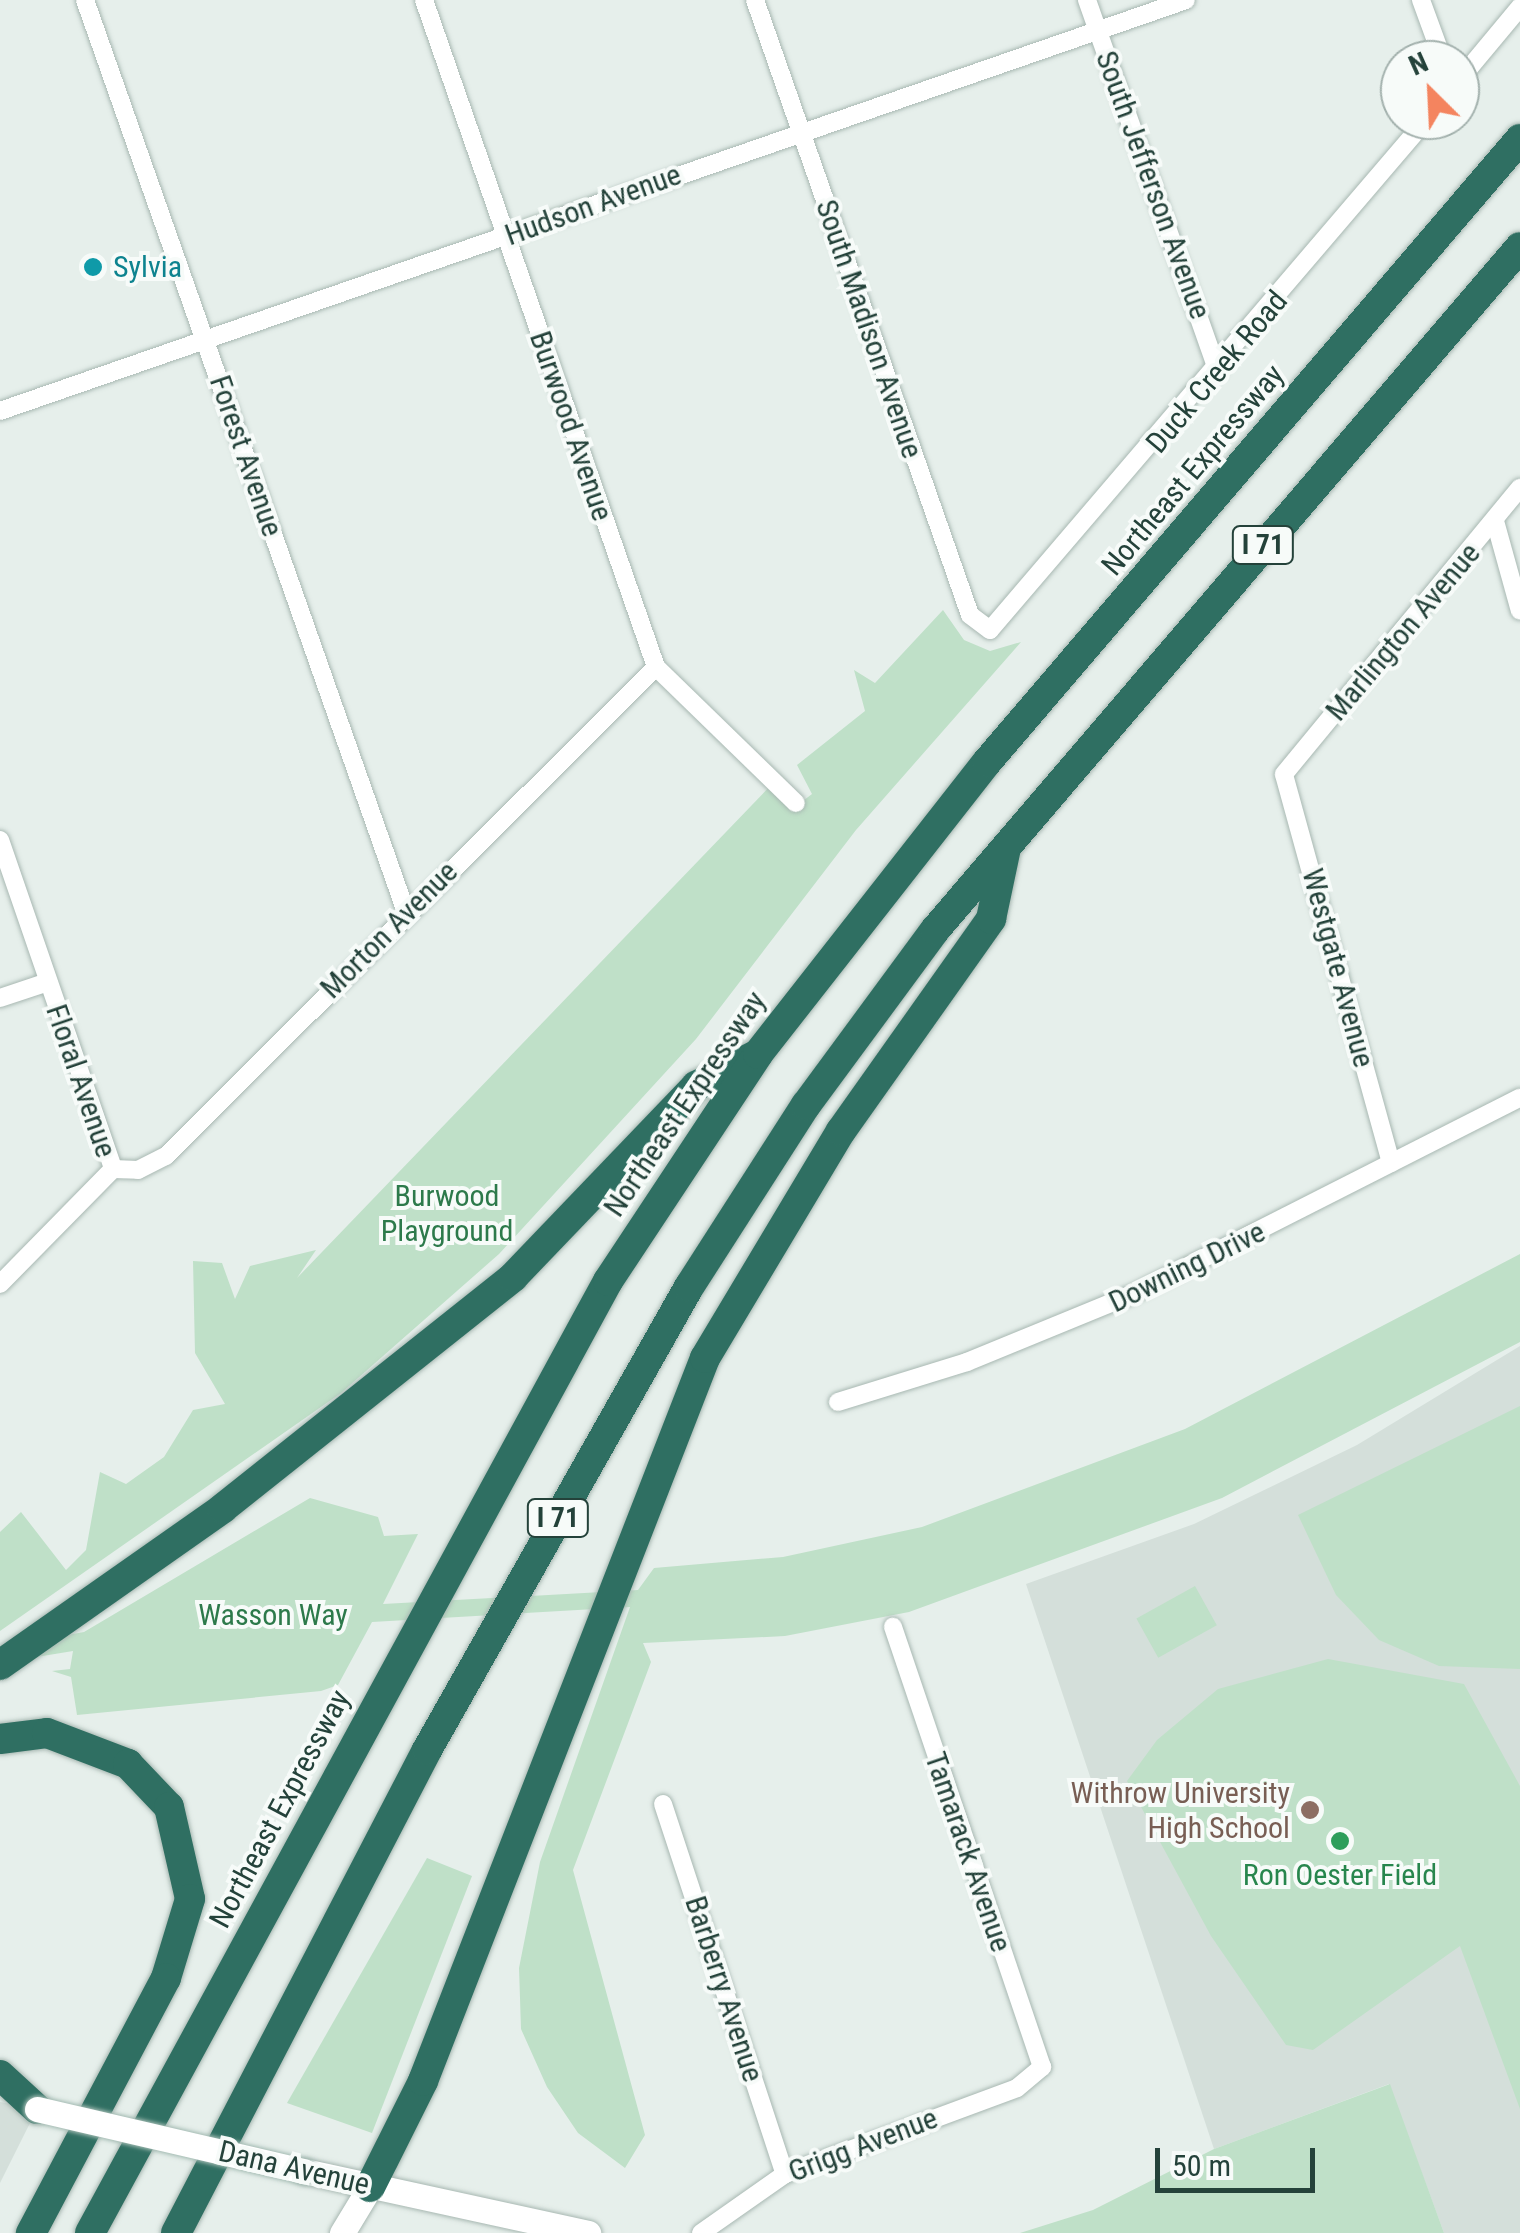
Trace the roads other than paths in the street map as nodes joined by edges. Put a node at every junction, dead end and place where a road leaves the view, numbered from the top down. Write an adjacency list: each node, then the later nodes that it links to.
1 (85, 0): 16 (street, Forest Avenue)
2 (424, 0): 14 (street, Burwood Avenue)
3 (755, 0): 11 (street, South Madison Avenue)
4 (1087, 0): 8 (street, South Jefferson Avenue)
5 (1186, 0): 8 (street, Hudson Avenue)
6 (1421, 0): 9 (street)
7 (1520, 8): 10 (street)
8 (1098, 31): 11 (street, Hudson Avenue); 17 (street, South Jefferson Avenue)
9 (1436, 40)
10 (1480, 55)
11 (801, 134): 14 (street, Hudson Avenue); 22 (street, South Madison Avenue)
12 (1520, 139): 31 (highway, Northeast Expressway / I 71)
13 (1409, 140): 17 (street, Duck Creek Road)
14 (505, 236): 16 (street, Hudson Avenue); 23 (street, Burwood Avenue)
15 (1520, 247): 27 (highway, I 71)
16 (206, 341): 18 (street, Hudson Avenue); 28 (street, Forest Avenue)
17 (1218, 371): 22 (street, Duck Creek Road)
18 (0, 410)
19 (1520, 488): 20 (street, Marlington Avenue)
20 (1495, 522): 21 (street); 24 (street, Marlington Avenue)
21 (1520, 611)
22 (1006, 622)
23 (656, 667): 25 (street, Burwood Avenue); 28 (street, Morton Avenue)
24 (1284, 774): 33 (street, Westgate Avenue)
25 (796, 803)
26 (0, 840): 29 (street, Floral Avenue)
27 (1007, 845): 46 (highway); 49 (highway, I 71)
28 (406, 912): 34 (street, Morton Avenue)
29 (48, 982): 30 (street); 34 (street, Floral Avenue)
30 (0, 998)
31 (758, 1054): 38 (highway); 48 (highway, Northeast Expressway / I 71)
32 (1520, 1098): 33 (street, Downing Drive)
33 (1390, 1163): 36 (street, Downing Drive)
34 (113, 1169): 35 (street, Floral Avenue)
35 (0, 1284)
36 (838, 1402)
37 (893, 1626): 42 (street, Tamarack Avenue)
38 (0, 1665)
39 (0, 1738): 47 (highway)
40 (663, 1804): 45 (street, Barberry Avenue)
41 (0, 2075): 44 (highway)
42 (1036, 2076): 45 (street, Grigg Avenue)
43 (0, 2102): 44 (street, Dana Avenue)
44 (37, 2109): 46 (street, Dana Avenue, bridge)
45 (785, 2174): 52 (street, Grigg Avenue)
46 (370, 2187): 50 (street); 51 (street, Dana Avenue)
47 (30, 2233)
48 (90, 2233)
49 (176, 2233)
50 (342, 2233)
51 (588, 2233)
52 (701, 2233)

